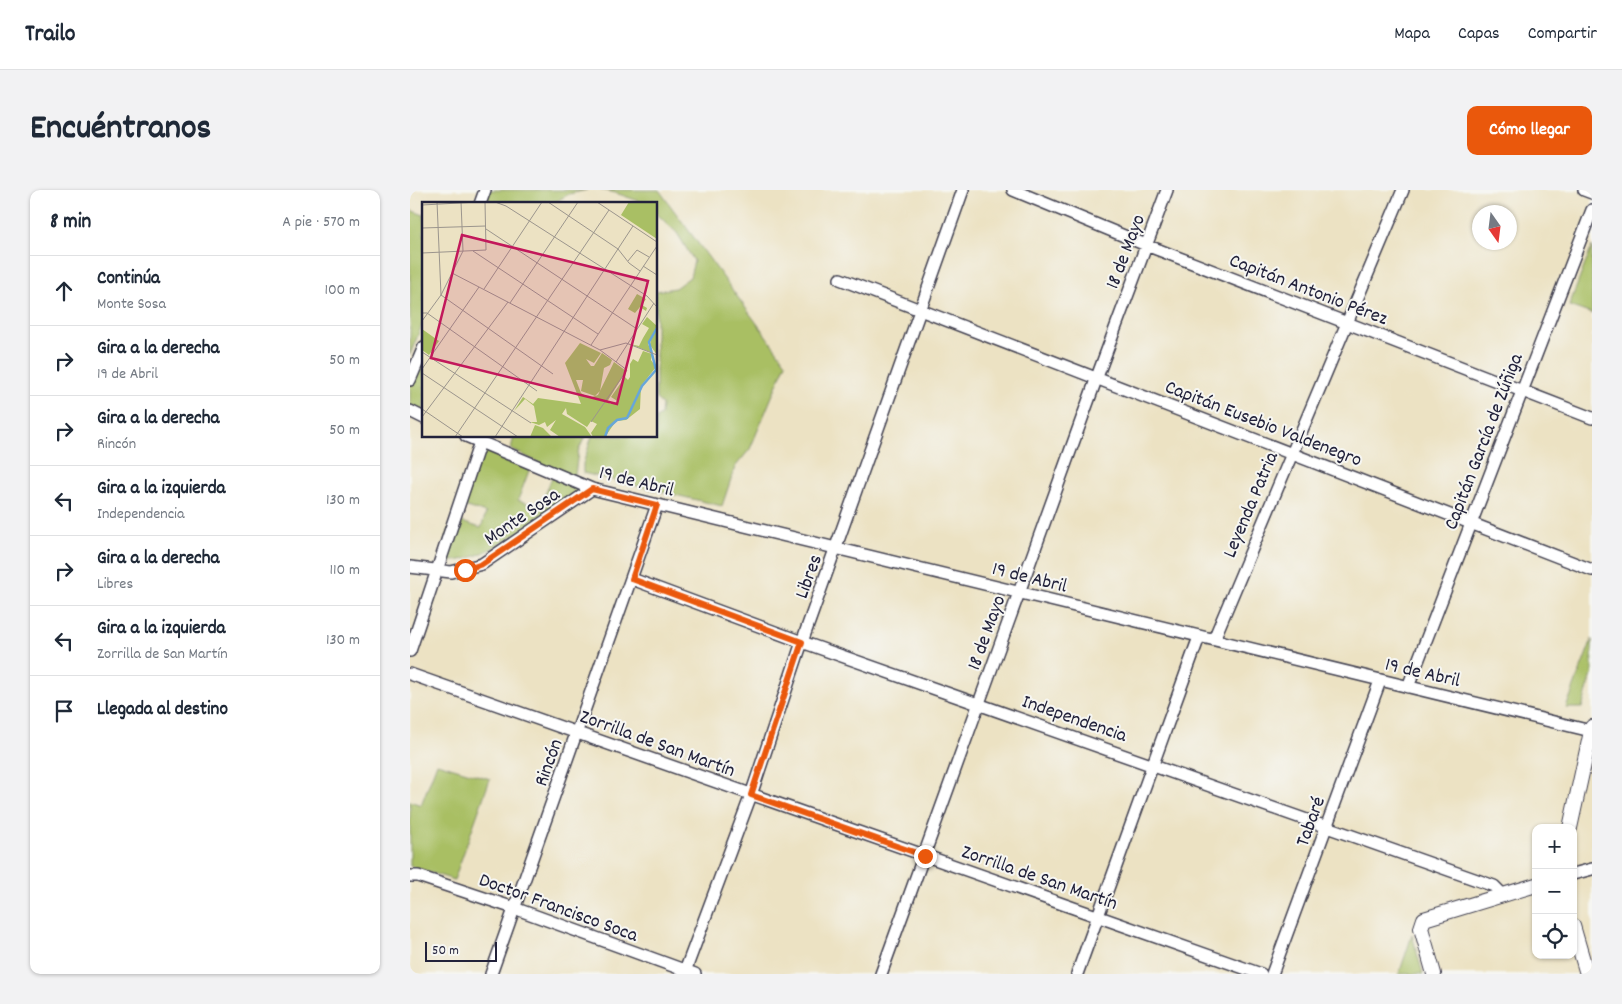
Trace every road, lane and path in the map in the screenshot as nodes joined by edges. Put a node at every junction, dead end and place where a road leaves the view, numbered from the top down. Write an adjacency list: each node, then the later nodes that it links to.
1 (486, 190): 8 (street)
2 (963, 190): 12 (street, Libres)
3 (1013, 190): 10 (street, Capitán Antonio Pérez)
4 (1167, 190): 10 (street, 18 de Mayo)
5 (1403, 190): 13 (street, Leyenda Patria)
6 (1584, 190): 7 (street)
7 (1592, 193)
8 (481, 202)
9 (1592, 210): 17 (street, Capitán García de Zúñiga)
10 (1146, 245): 13 (street, Capitán Antonio Pérez); 15 (street, 18 de Mayo)
11 (840, 279): 12 (street, Capitán Eusebio Valdenegro)
12 (921, 310): 15 (street, Capitán Eusebio Valdenegro); 27 (street, Libres)
13 (1346, 322): 17 (street, Capitán Antonio Pérez); 23 (street, Leyenda Patria)
14 (422, 352): 16 (street)
15 (1097, 377): 23 (street, Capitán Eusebio Valdenegro); 32 (street, 18 de Mayo)
16 (410, 380)
17 (1521, 390): 20 (street, Capitán Antonio Pérez); 26 (street, Capitán García de Zúñiga)
18 (410, 412): 19 (street)
19 (422, 417)
20 (1592, 418)
21 (471, 438): 22 (street, 19 de Abril)
22 (480, 442): 24 (street, 19 de Abril); 30 (street)
23 (1291, 452): 26 (street, Capitán Eusebio Valdenegro); 34 (street, Leyenda Patria)
24 (592, 489): 25 (street, 19 de Abril); 30 (street, Monte Sosa)
25 (657, 505): 27 (street, 19 de Abril); 31 (street, Rincón)
26 (1471, 523): 29 (street, Capitán Eusebio Valdenegro); 39 (street, Capitán García de Zúñiga)
27 (837, 548): 32 (street, 19 de Abril); 35 (street, Libres)
28 (410, 567): 30 (street, Monte Sosa)
29 (1592, 570)
30 (436, 571): 36 (street)
31 (632, 579): 35 (street, Independencia); 42 (street, Rincón)
32 (1019, 592): 33 (street, 19 de Abril); 40 (street, 18 de Mayo)
33 (1199, 636): 34 (street, 19 de Abril); 43 (street)
34 (1214, 639): 38 (street, 19 de Abril)
35 (802, 642): 40 (street, Independencia); 44 (street, Libres)
36 (410, 651)
37 (410, 674): 42 (street, Zorrilla de San Martín)
38 (1380, 681): 39 (street, 19 de Abril); 46 (street, Tabaré)
39 (1408, 686): 41 (street, 19 de Abril)
40 (979, 704): 43 (street, Independencia); 47 (street, 18 de Mayo)
41 (1592, 729): 45 (street)
42 (577, 733): 44 (street, Zorrilla de San Martín); 53 (street, Rincón)
43 (1152, 764): 46 (street, Independencia); 54 (street)
44 (751, 795): 47 (street, Zorrilla de San Martín); 56 (street, Libres)
45 (1571, 824)
46 (1327, 826): 52 (street, Independencia); 61 (street, Tabaré)
47 (925, 856): 54 (street, Zorrilla de San Martín); 58 (street, 18 de Mayo)
48 (1592, 869): 49 (street)
49 (1577, 873)
50 (410, 876): 53 (street, Doctor Francisco Soca)
51 (1532, 886): 52 (street)
52 (1502, 894): 62 (street)
53 (514, 908): 56 (street, Doctor Francisco Soca); 57 (street, Rincón)
54 (1098, 917): 59 (street); 60 (street, Zorrilla de San Martín)
55 (1577, 939): 63 (street)
56 (688, 973)
57 (491, 974)
58 (881, 974)
59 (1077, 974)
60 (1261, 974)
61 (1272, 974)
62 (1434, 974)
63 (1588, 974)

